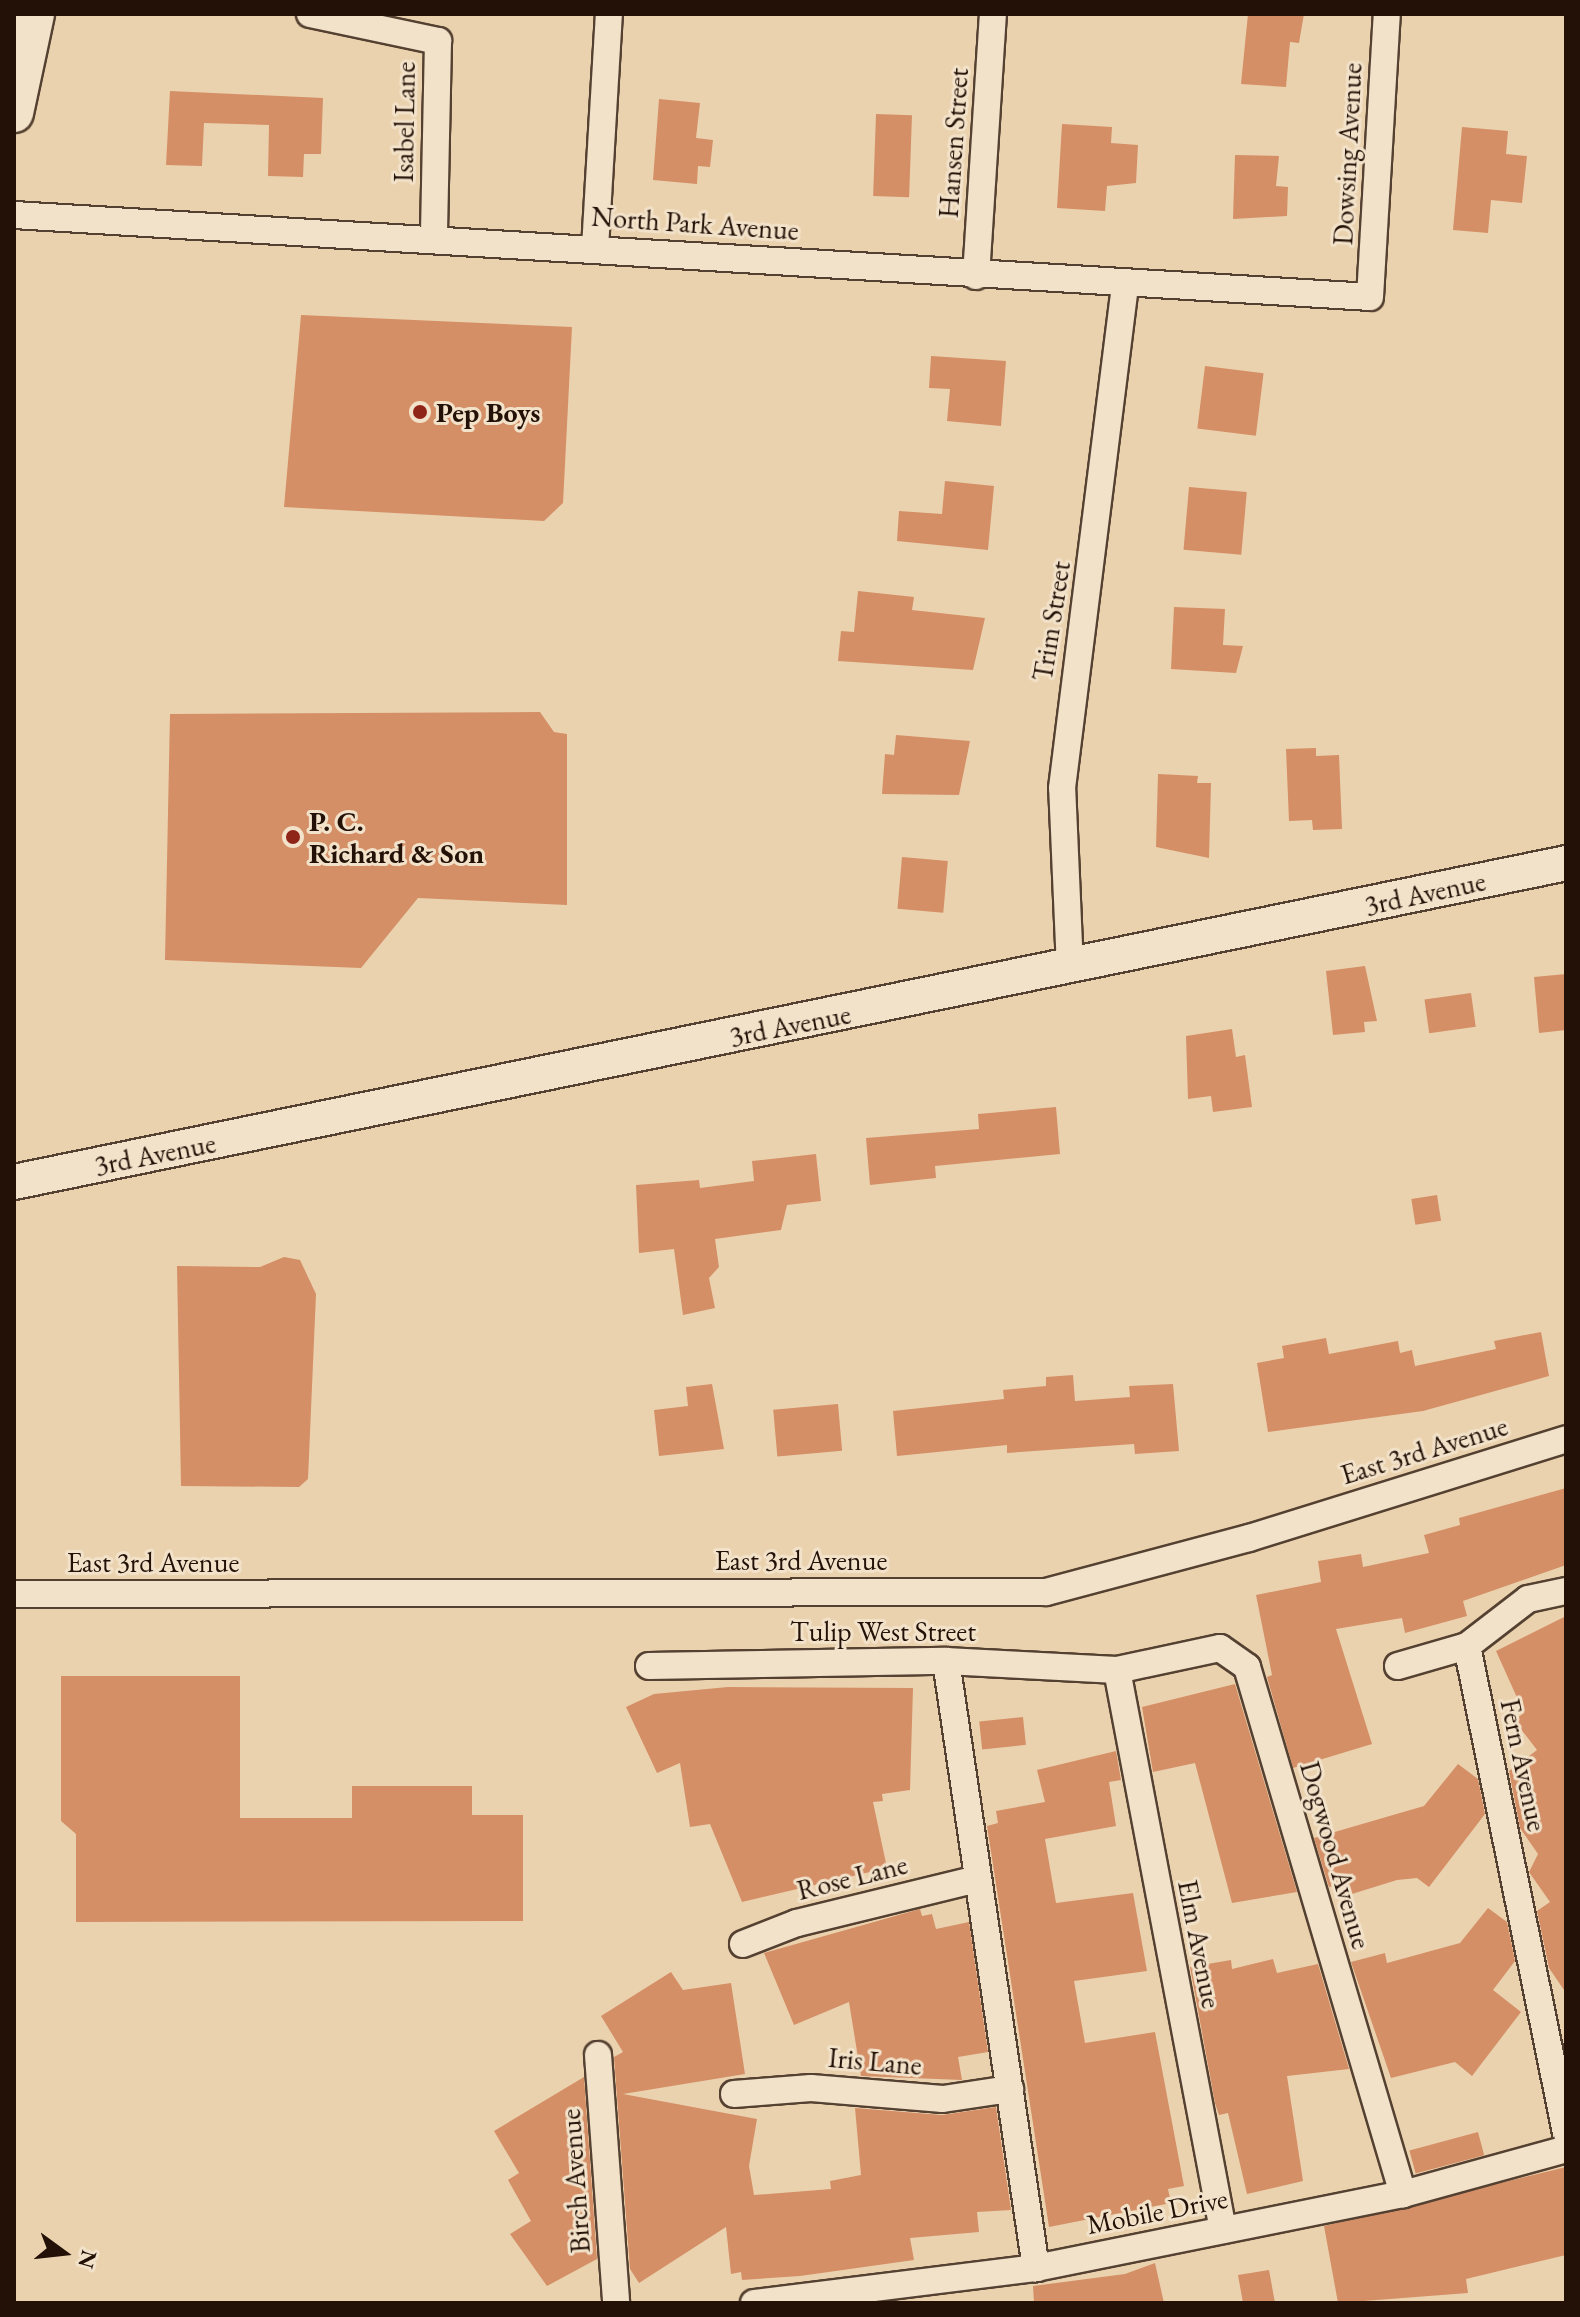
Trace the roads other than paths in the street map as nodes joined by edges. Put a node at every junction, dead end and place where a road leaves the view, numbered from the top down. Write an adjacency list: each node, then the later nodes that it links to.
1 (35, 14): 6 (main road)
2 (310, 14): 8 (street, Isabel Lane)
3 (609, 14): 9 (street)
4 (993, 14): 10 (street, Hansen Street)
5 (1387, 14): 12 (street, Dowsing Avenue)
6 (14, 113)
7 (14, 215): 8 (street, North Park Avenue)
8 (434, 238): 9 (street, North Park Avenue)
9 (595, 248): 10 (street, North Park Avenue)
10 (976, 276): 11 (street, North Park Avenue)
11 (1125, 286): 12 (street, North Park Avenue); 14 (street, Trim Street)
12 (1370, 297)
13 (1566, 863): 14 (street, 3rd Avenue)
14 (1070, 968): 15 (street, 3rd Avenue)
15 (14, 1182)
16 (1566, 1439): 18 (street, East 3rd Avenue)
17 (1566, 1591): 19 (street)
18 (14, 1594)
19 (1467, 1646): 22 (street); 29 (street, Fern Avenue)
20 (946, 1661): 21 (street, Tulip West Street); 23 (street, Tulip West Street); 24 (street)
21 (649, 1666)
22 (1398, 1666)
23 (1117, 1670): 31 (street, Dogwood Avenue); 32 (street, Elm Avenue)
24 (978, 1879): 25 (street, Rose Lane); 27 (street)
25 (743, 1944)
26 (598, 2055): 34 (street, Birch Avenue)
27 (1010, 2089): 28 (street, Iris Lane); 33 (street)
28 (734, 2094)
29 (1566, 2131)
30 (1566, 2149): 31 (street, Mobile Drive)
31 (1403, 2194): 32 (street, Mobile Drive)
32 (1223, 2230): 33 (street, Mobile Drive)
33 (1036, 2268): 35 (street, Mobile Drive)
34 (616, 2303)
35 (754, 2303)

